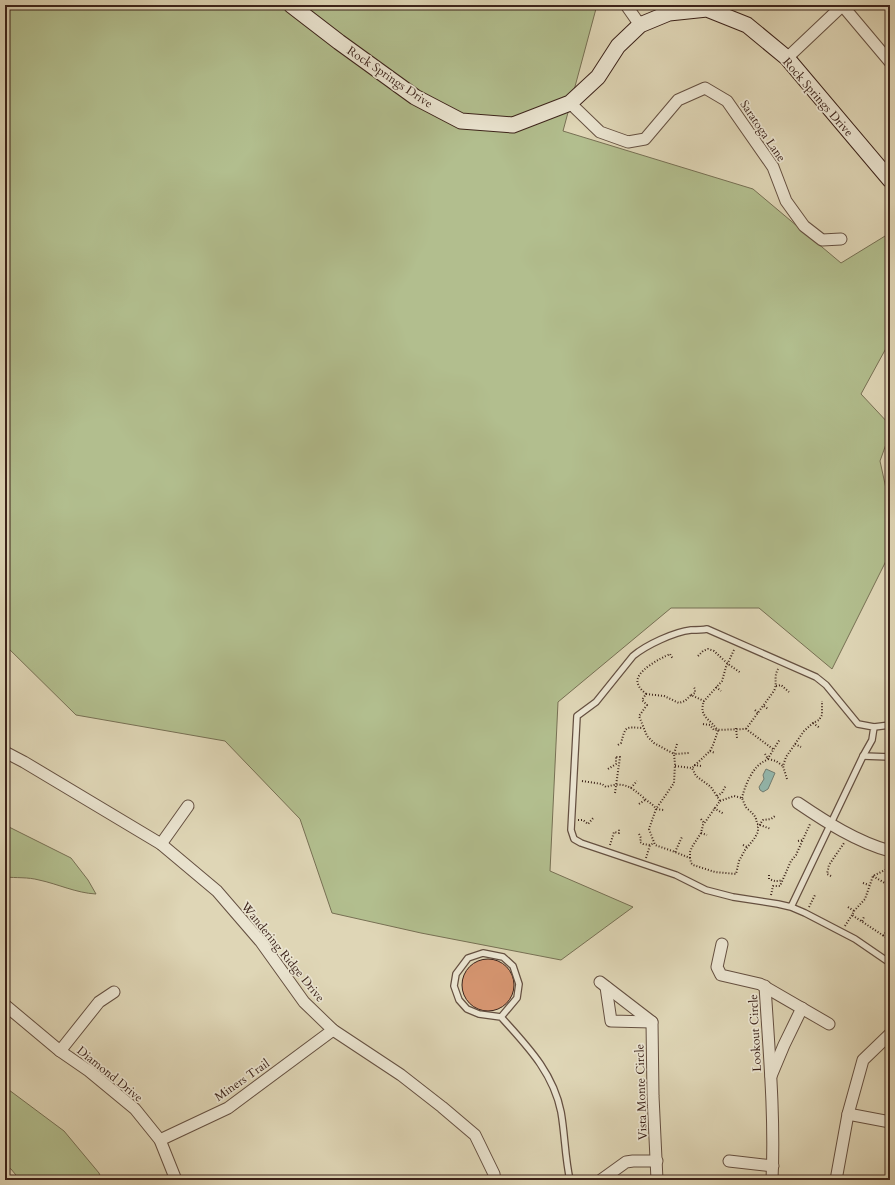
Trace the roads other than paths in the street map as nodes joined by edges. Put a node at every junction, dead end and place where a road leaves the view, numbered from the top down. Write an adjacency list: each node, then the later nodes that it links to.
1 (292, 5): 7 (street, Rock Springs Drive)
2 (626, 5): 4 (street)
3 (842, 5): 5 (street); 6 (street)
4 (640, 25): 5 (street, Rock Springs Drive); 7 (street, Rock Springs Drive)
5 (787, 58): 8 (street, Rock Springs Drive)
6 (890, 62)
7 (570, 103): 9 (street, Saratoga Lane)
8 (890, 180)
9 (841, 239)
10 (890, 725): 11 (lane)
11 (874, 727): 13 (lane); 20 (lane)
12 (5, 752): 18 (street, Wandering Ridge Drive)
13 (863, 756): 14 (lane); 17 (lane)
14 (890, 757)
15 (798, 803): 17 (street)
16 (188, 806): 18 (street)
17 (830, 824): 19 (street); 20 (lane)
18 (161, 844): 30 (street, Wandering Ridge Drive)
19 (890, 851)
20 (791, 907): 22 (lane)
21 (722, 944): 23 (street, Lookout Circle)
22 (890, 963)
23 (765, 986): 26 (street, Lookout Circle); 33 (street, Lookout Circle)
24 (114, 992): 32 (street)
25 (5, 1005): 32 (street, Diamond Drive)
26 (802, 1008): 29 (street, Lookout Circle); 33 (street, Lookout Circle)
27 (501, 1017): 27 (lane); 42 (lane)
28 (652, 1022): 28 (street); 37 (street, Vista Monte Circle)
29 (829, 1024)
30 (332, 1030): 36 (street, Miners Trail); 41 (street, Wandering Ridge Drive)
31 (890, 1034): 34 (street)
32 (60, 1051): 36 (street, Diamond Drive)
33 (770, 1078): 39 (street, Lookout Circle)
34 (848, 1114): 35 (street); 46 (street)
35 (890, 1122)
36 (160, 1140): 40 (street, Diamond Drive)
37 (657, 1161): 43 (street); 44 (street, Vista Monte Circle)
38 (729, 1161): 39 (street)
39 (773, 1166): 45 (street, Lookout Circle)
40 (176, 1180)
41 (495, 1180)
42 (570, 1180)
43 (601, 1180)
44 (657, 1180)
45 (772, 1180)
46 (836, 1180)

